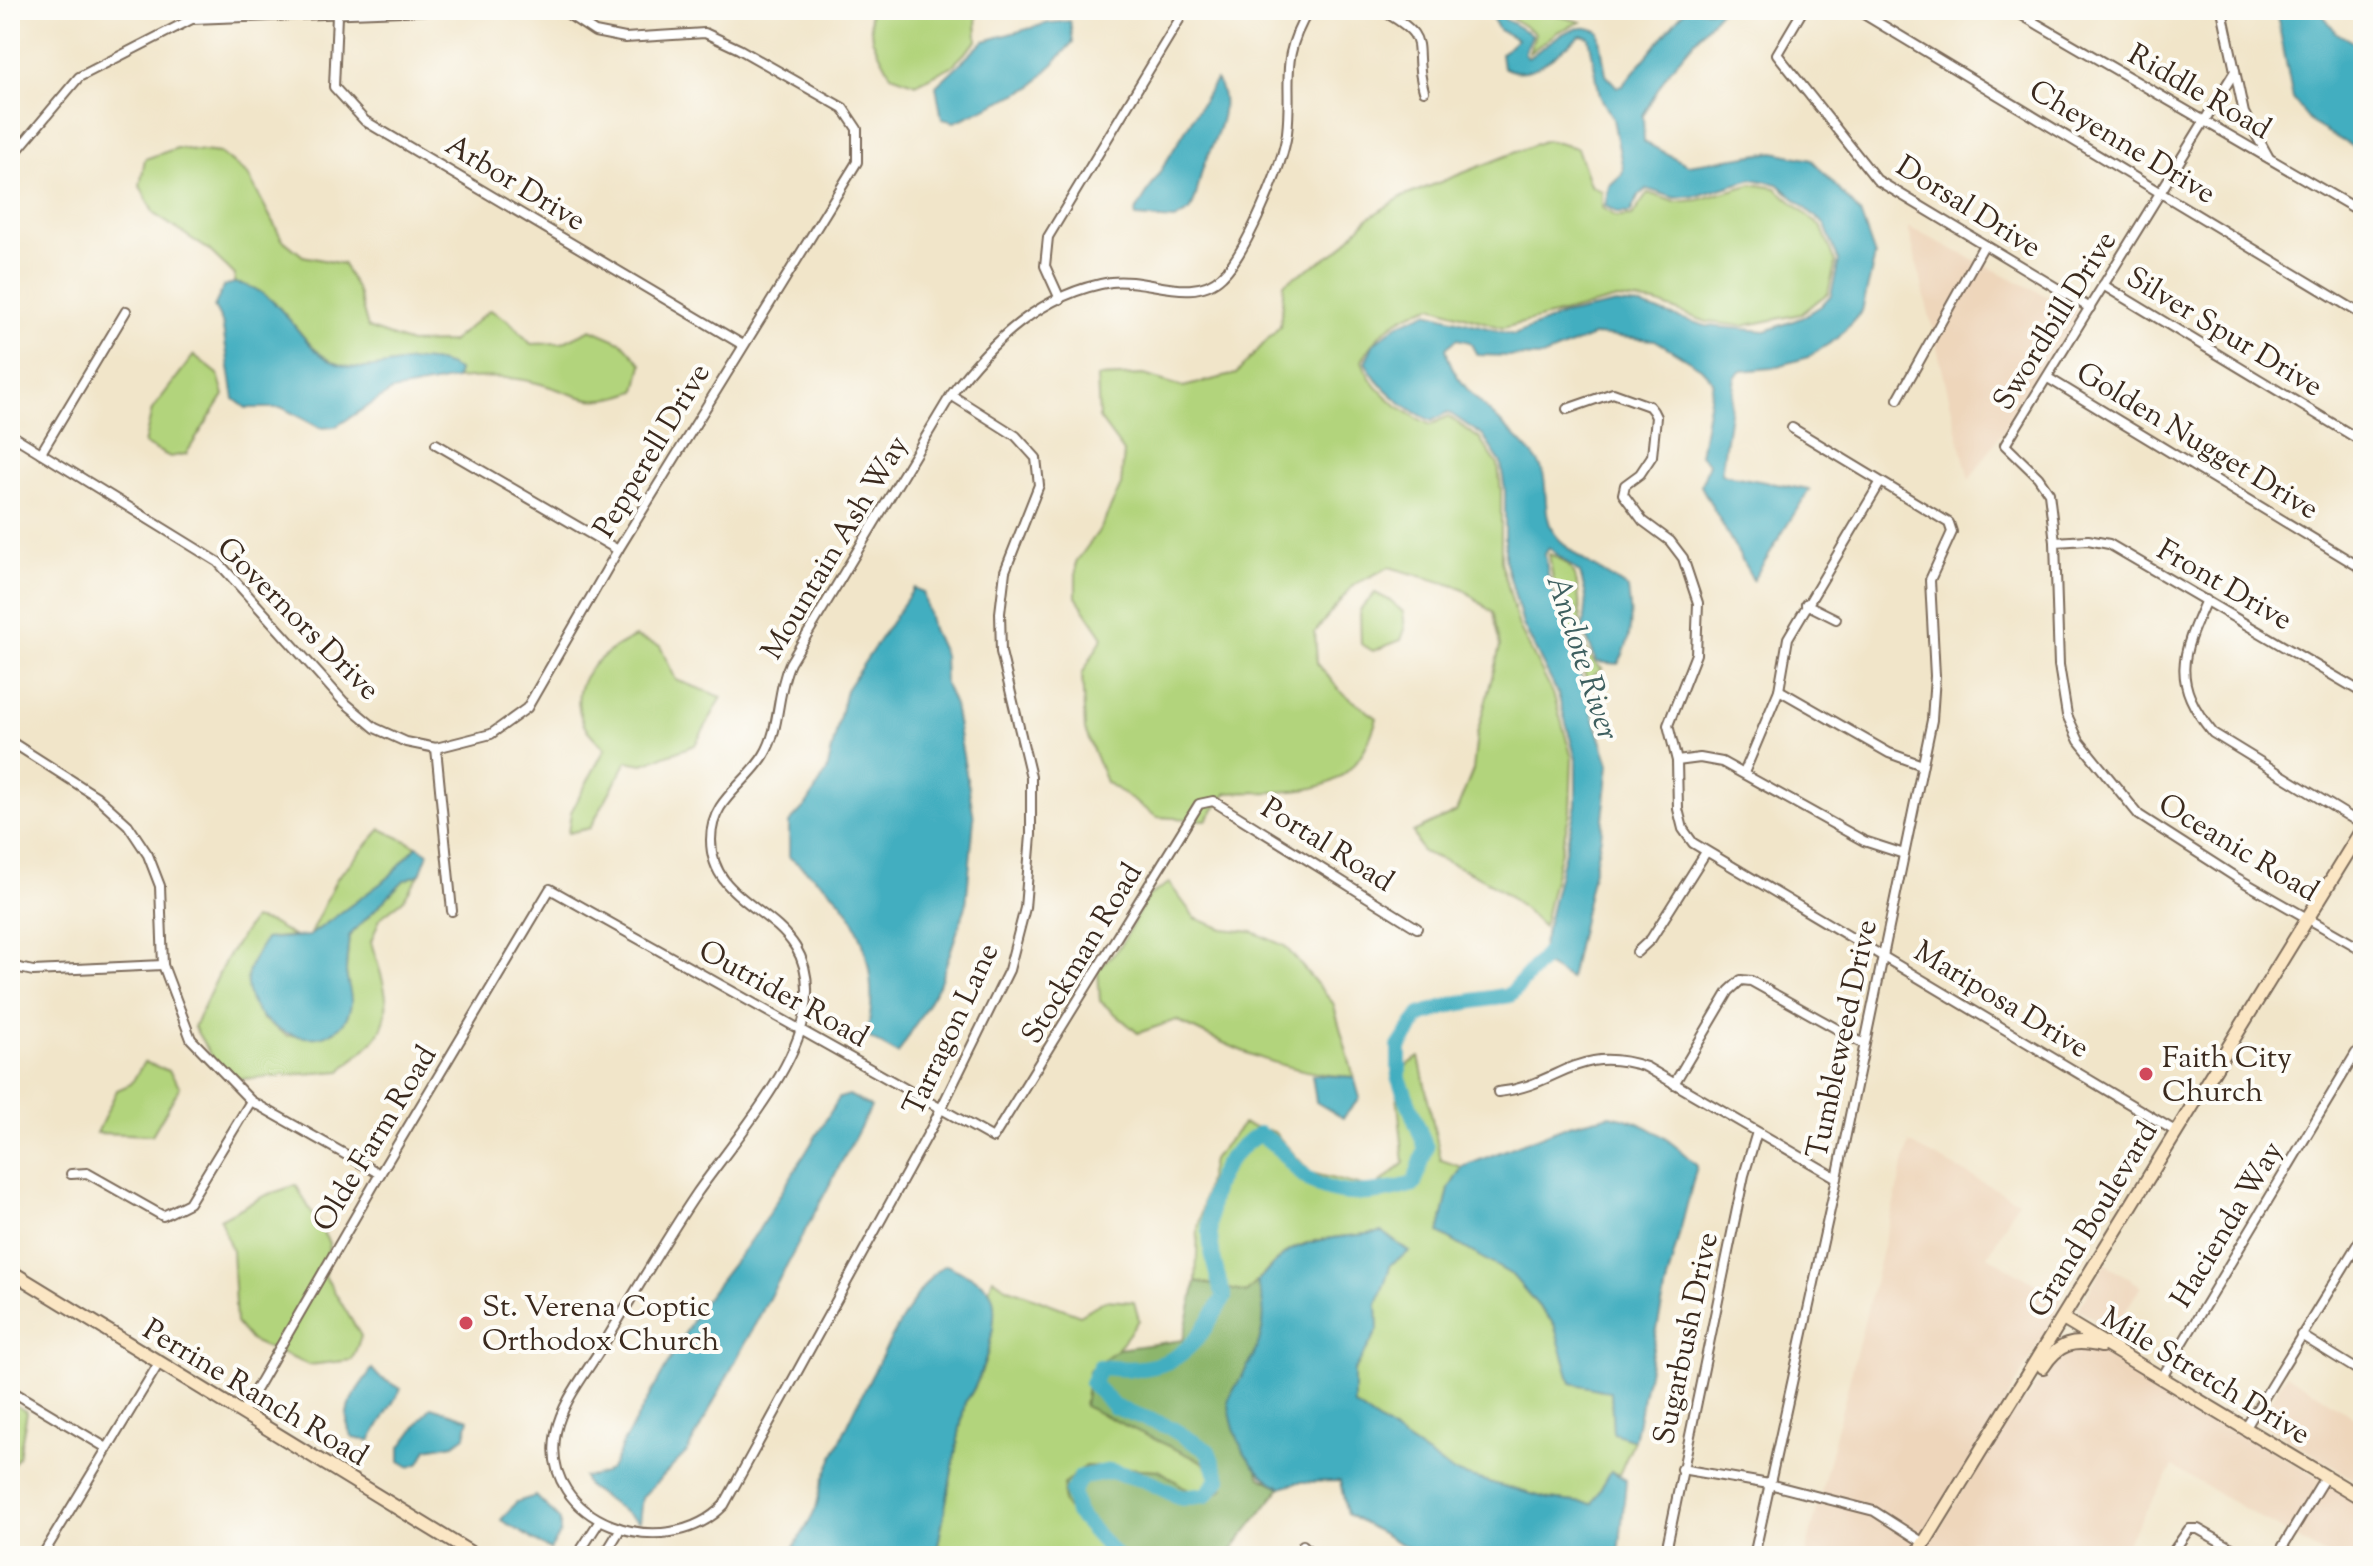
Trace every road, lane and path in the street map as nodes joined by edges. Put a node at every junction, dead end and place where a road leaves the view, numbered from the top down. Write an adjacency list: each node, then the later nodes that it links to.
1 (429, 10): 10 (street)
2 (562, 10): 24 (street, Pepperell Drive)
3 (1185, 10): 20 (street)
4 (1309, 10): 20 (street, Mountain Ash Way)
5 (1381, 10): 12 (street)
6 (1803, 10): 18 (street, Dorsal Drive)
7 (1857, 10): 16 (street, Cheyenne Drive)
8 (2013, 10): 13 (street, Riddle Road)
9 (2222, 10): 11 (street)
10 (337, 15): 14 (street); 24 (street, Arbor Drive)
11 (2235, 71): 13 (street, Swordbill Drive); 15 (street)
12 (1424, 91)
13 (2203, 120): 15 (street, Riddle Road); 16 (street, Swordbill Drive)
14 (10, 159)
15 (2269, 159): 17 (street, Riddle Road)
16 (2161, 192): 19 (street, Swordbill Drive); 23 (street, Cheyenne Drive)
17 (2363, 213)
18 (1984, 245): 21 (street, Dorsal Drive); 27 (street)
19 (2103, 285): 21 (street, Swordbill Drive); 31 (street, Silver Spur Drive)
20 (1060, 299): 26 (street, Mountain Ash Way)
21 (2090, 308): 25 (street, Swordbill Drive)
22 (126, 311): 33 (street)
23 (2363, 315)
24 (743, 345): 36 (street, Pepperell Drive)
25 (2048, 378): 35 (street, Swordbill Drive); 37 (street, Golden Nugget Drive)
26 (951, 395): 61 (street, Mountain Ash Way); 67 (street, Tarragon Lane)
27 (1898, 399)
28 (1567, 409): 45 (street, Mariposa Drive)
29 (1792, 428): 34 (street)
30 (10, 434): 33 (street, Governors Drive)
31 (2363, 442)
32 (436, 444): 36 (street)
33 (41, 453): 44 (street, Governors Drive)
34 (1880, 483): 39 (street); 46 (street, Tumbleweed Drive)
35 (2055, 542): 38 (street, Front Drive); 54 (street, Oceanic Road)
36 (618, 550): 44 (street, Pepperell Drive)
37 (2363, 569)
38 (2206, 600): 42 (street, Front Drive); 49 (street)
39 (1806, 604): 40 (street); 41 (street)
40 (1836, 619)
41 (1779, 690): 46 (street); 47 (street)
42 (2363, 693)
43 (10, 741): 59 (street)
44 (436, 748): 53 (street)
45 (1677, 761): 47 (street); 50 (street, Mariposa Drive)
46 (1922, 765): 51 (street, Tumbleweed Drive)
47 (1744, 773): 51 (street)
48 (1213, 801): 55 (street, Portal Road); 70 (street, Stockman Road)
49 (2363, 827): 54 (street, Grand Boulevard)
50 (1706, 852): 57 (street); 58 (street, Mariposa Drive)
51 (1904, 854): 58 (street, Tumbleweed Drive)
52 (550, 889): 61 (street, Outrider Road); 72 (street, Olde Farm Road)
53 (452, 911)
54 (2307, 916): 56 (street, Oceanic Road); 68 (street, Grand Boulevard)
55 (1417, 928)
56 (2363, 950)
57 (1637, 952)
58 (1882, 954): 62 (street, Tumbleweed Drive); 68 (street, Mariposa Drive)
59 (163, 965): 60 (street); 66 (street)
60 (10, 966)
61 (801, 1030): 67 (street, Outrider Road); 91 (street, Mountain Ash Way)
62 (1864, 1044): 64 (street); 73 (street, Tumbleweed Drive)
63 (2356, 1053): 81 (street, Hacienda Way)
64 (1674, 1084): 65 (street); 69 (street)
65 (1498, 1092)
66 (251, 1101): 71 (street); 72 (street)
67 (940, 1109): 70 (street, Outrider Road); 92 (street, Tarragon Lane)
68 (2175, 1131): 76 (street, Grand Boulevard)
69 (1757, 1132): 73 (street); 87 (street, Sugarbush Drive)
70 (993, 1138)
71 (71, 1174)
72 (380, 1174): 84 (street, Olde Farm Road)
73 (1837, 1178): 89 (street, Tumbleweed Drive)
74 (2363, 1235): 77 (street)
75 (10, 1271): 79 (street, Perrine Ranch Road)
76 (2063, 1319): 78 (street, Mile Stretch Drive); 83 (street, Grand Boulevard)
77 (2301, 1335): 80 (street); 85 (street)
78 (2113, 1349): 81 (street, Mile Stretch Drive); 83 (street)
79 (159, 1363): 84 (street, Perrine Ranch Road); 86 (street)
80 (2363, 1368)
81 (2161, 1379): 85 (street, Mile Stretch Drive)
82 (10, 1390): 86 (street)
83 (2006, 1412): 93 (street, Grand Boulevard)
84 (242, 1413): 96 (street, Perrine Ranch Road)
85 (2245, 1429): 88 (street, Mile Stretch Drive)
86 (105, 1447): 95 (street)
87 (1681, 1469): 89 (street); 100 (street, Sugarbush Drive)
88 (2325, 1477): 90 (street, Mile Stretch Drive); 105 (street)
89 (1769, 1484): 93 (street); 101 (street, Tumbleweed Drive)
90 (2363, 1499)
91 (602, 1525): 92 (street, Tarragon Lane); 97 (street)
92 (618, 1533): 98 (street)
93 (1924, 1543): 102 (street, Grand Boulevard)
94 (1303, 1545): 99 (street)
95 (42, 1556)
96 (476, 1556)
97 (577, 1556)
98 (604, 1556)
99 (1314, 1556)
100 (1665, 1556)
101 (1754, 1556)
102 (1916, 1556)
103 (2170, 1556): 104 (street)
104 (2246, 1556)
105 (2277, 1556)

